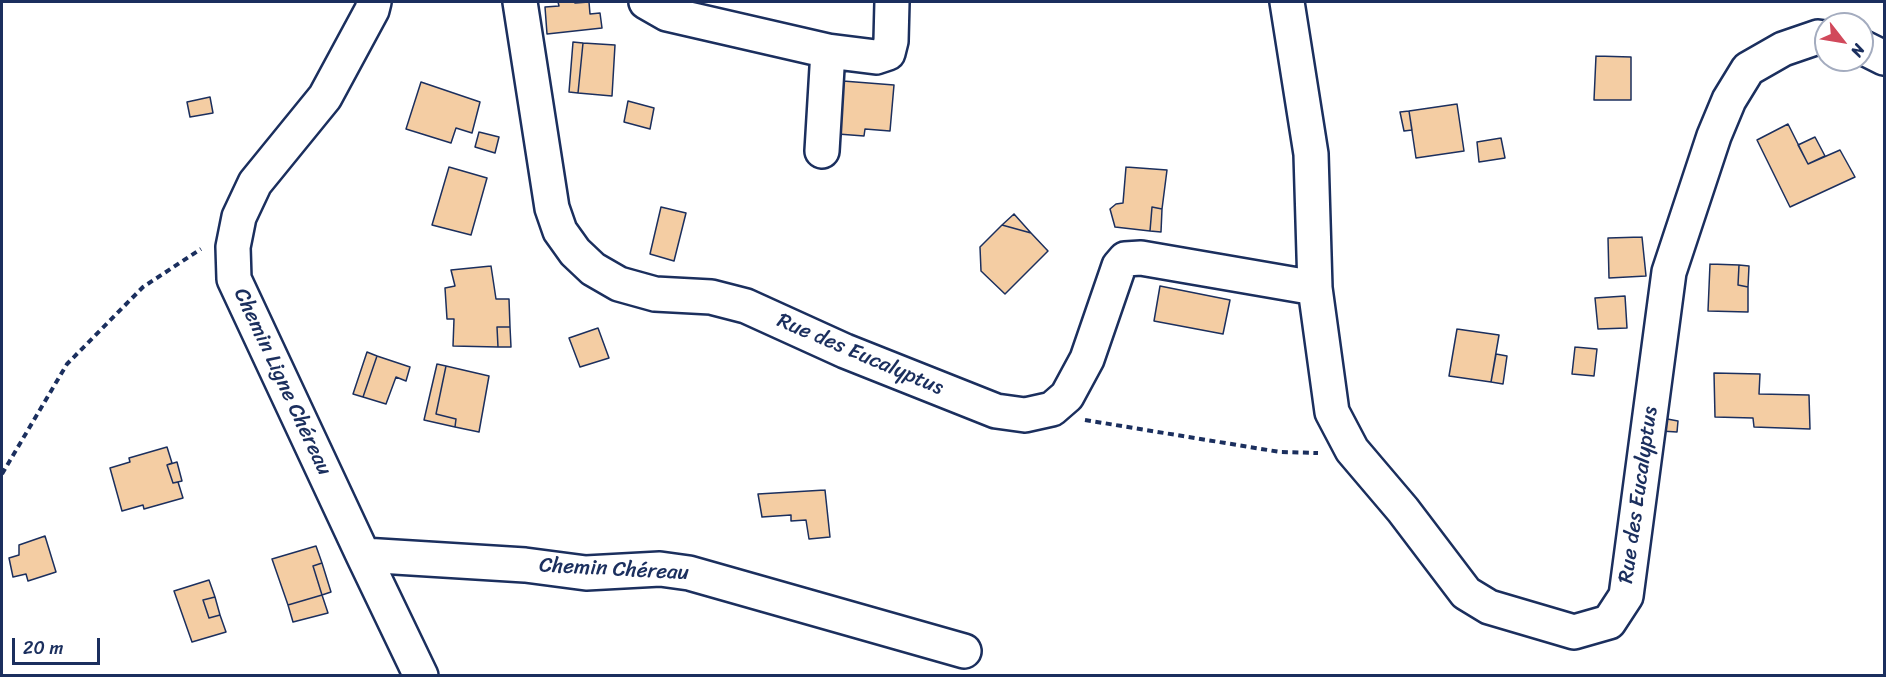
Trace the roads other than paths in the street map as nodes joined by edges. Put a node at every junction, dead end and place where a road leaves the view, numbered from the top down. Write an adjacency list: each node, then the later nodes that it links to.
1 (374, 2): 10 (street, Chemin Ligne Chéreau)
2 (520, 2): 9 (street, Rue des Eucalyptus)
3 (646, 2): 7 (street)
4 (892, 2): 7 (street)
5 (1287, 2): 9 (street, Rue des Eucalyptus)
6 (1814, 38): 9 (street, Rue des Eucalyptus)
7 (828, 51): 8 (street)
8 (822, 151)
9 (1315, 288)
10 (363, 555): 11 (street, Chemin Chéreau); 12 (street, Chemin Ligne Chéreau)
11 (964, 651)
12 (421, 675)

